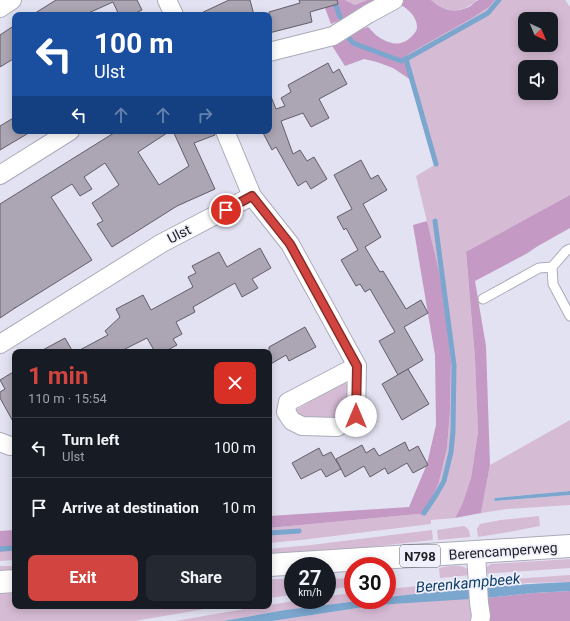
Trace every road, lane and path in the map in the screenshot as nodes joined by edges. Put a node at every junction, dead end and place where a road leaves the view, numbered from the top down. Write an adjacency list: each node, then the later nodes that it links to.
1 (12, 0): 4 (street)
2 (167, 0): 5 (street)
3 (394, 0): 6 (street)
4 (0, 8)
5 (173, 12)
6 (272, 51)
7 (65, 134): 9 (street)
8 (226, 134): 10 (street)
9 (0, 175)
10 (252, 196): 15 (street, Ulst); 16 (street)
11 (570, 249): 12 (lane)
12 (552, 267): 13 (lane); 14 (lane)
13 (483, 299)
14 (570, 316)
15 (0, 344)
16 (357, 366)
17 (0, 442): 18 (street)
18 (12, 446)
19 (570, 546): 20 (main road, Berencamperweg / N798)
20 (476, 553): 21 (main road, Berencamperweg / N798); 24 (street)
21 (272, 565)
22 (12, 581): 23 (main road)
23 (0, 582)
24 (480, 621)

